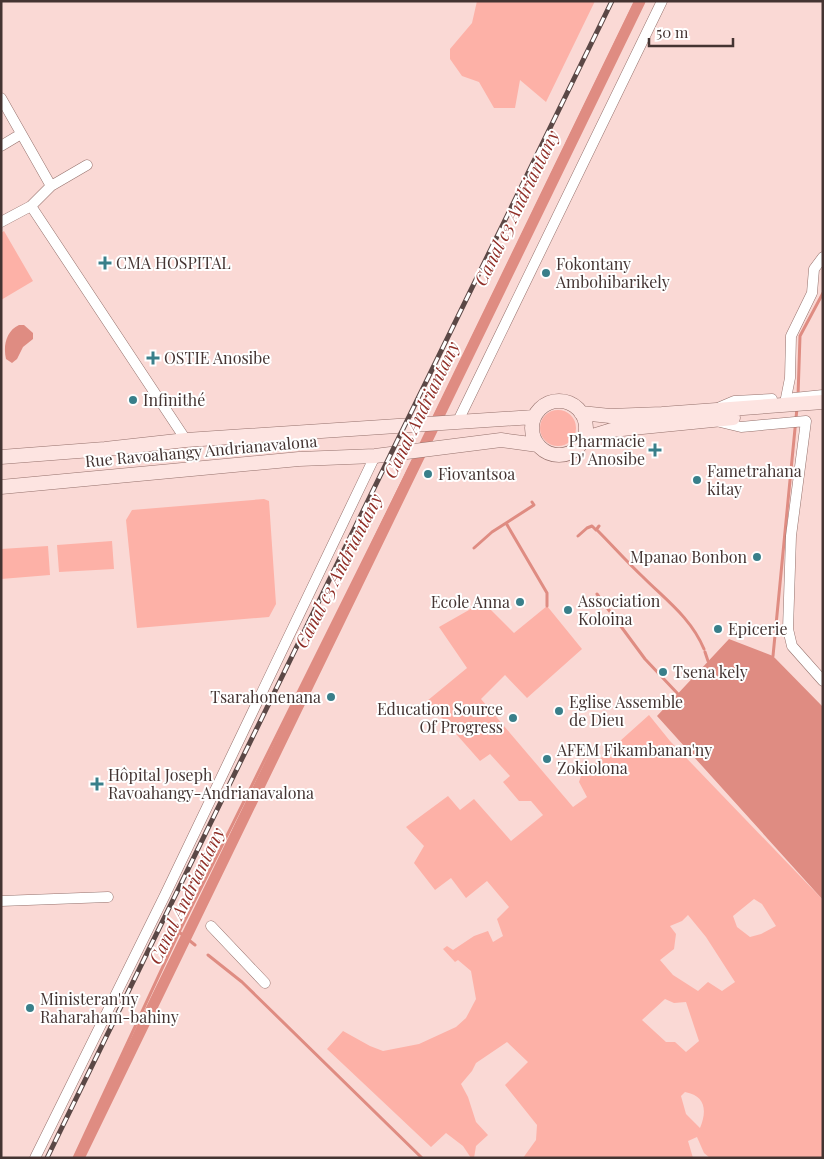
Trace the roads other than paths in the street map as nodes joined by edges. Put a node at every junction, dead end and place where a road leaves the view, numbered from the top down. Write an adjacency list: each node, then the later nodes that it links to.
1 (662, 1): 16 (street)
2 (1, 98): 3 (street)
3 (21, 134): 4 (street); 6 (street)
4 (1, 146)
5 (87, 166): 6 (street)
6 (51, 186): 7 (street)
7 (31, 206): 8 (street); 18 (street)
8 (1, 222)
9 (823, 257): 11 (street)
10 (823, 395): 12 (street)
11 (791, 408): 12 (main road); 14 (main road)
12 (814, 408): 23 (street)
13 (581, 413): 14 (main road); 15 (main road); 17 (main road)
14 (711, 415): 17 (main road)
15 (534, 417): 16 (main road, Rue Ravoahangy Andrianavalona); 19 (main road)
16 (458, 421): 18 (main road, Rue Ravoahangy Andrianavalona)
17 (583, 439): 19 (main road)
18 (186, 440): 21 (main road, Rue Ravoahangy Andrianavalona)
19 (538, 445): 20 (main road, Rue Ravoahangy Andrianavalona)
20 (375, 456): 22 (main road, Rue Ravoahangy Andrianavalona); 28 (street)
21 (1, 457)
22 (1, 487)
23 (823, 681)
24 (108, 896): 25 (street)
25 (1, 901)
26 (211, 926): 27 (street)
27 (265, 983)
28 (35, 1158)

